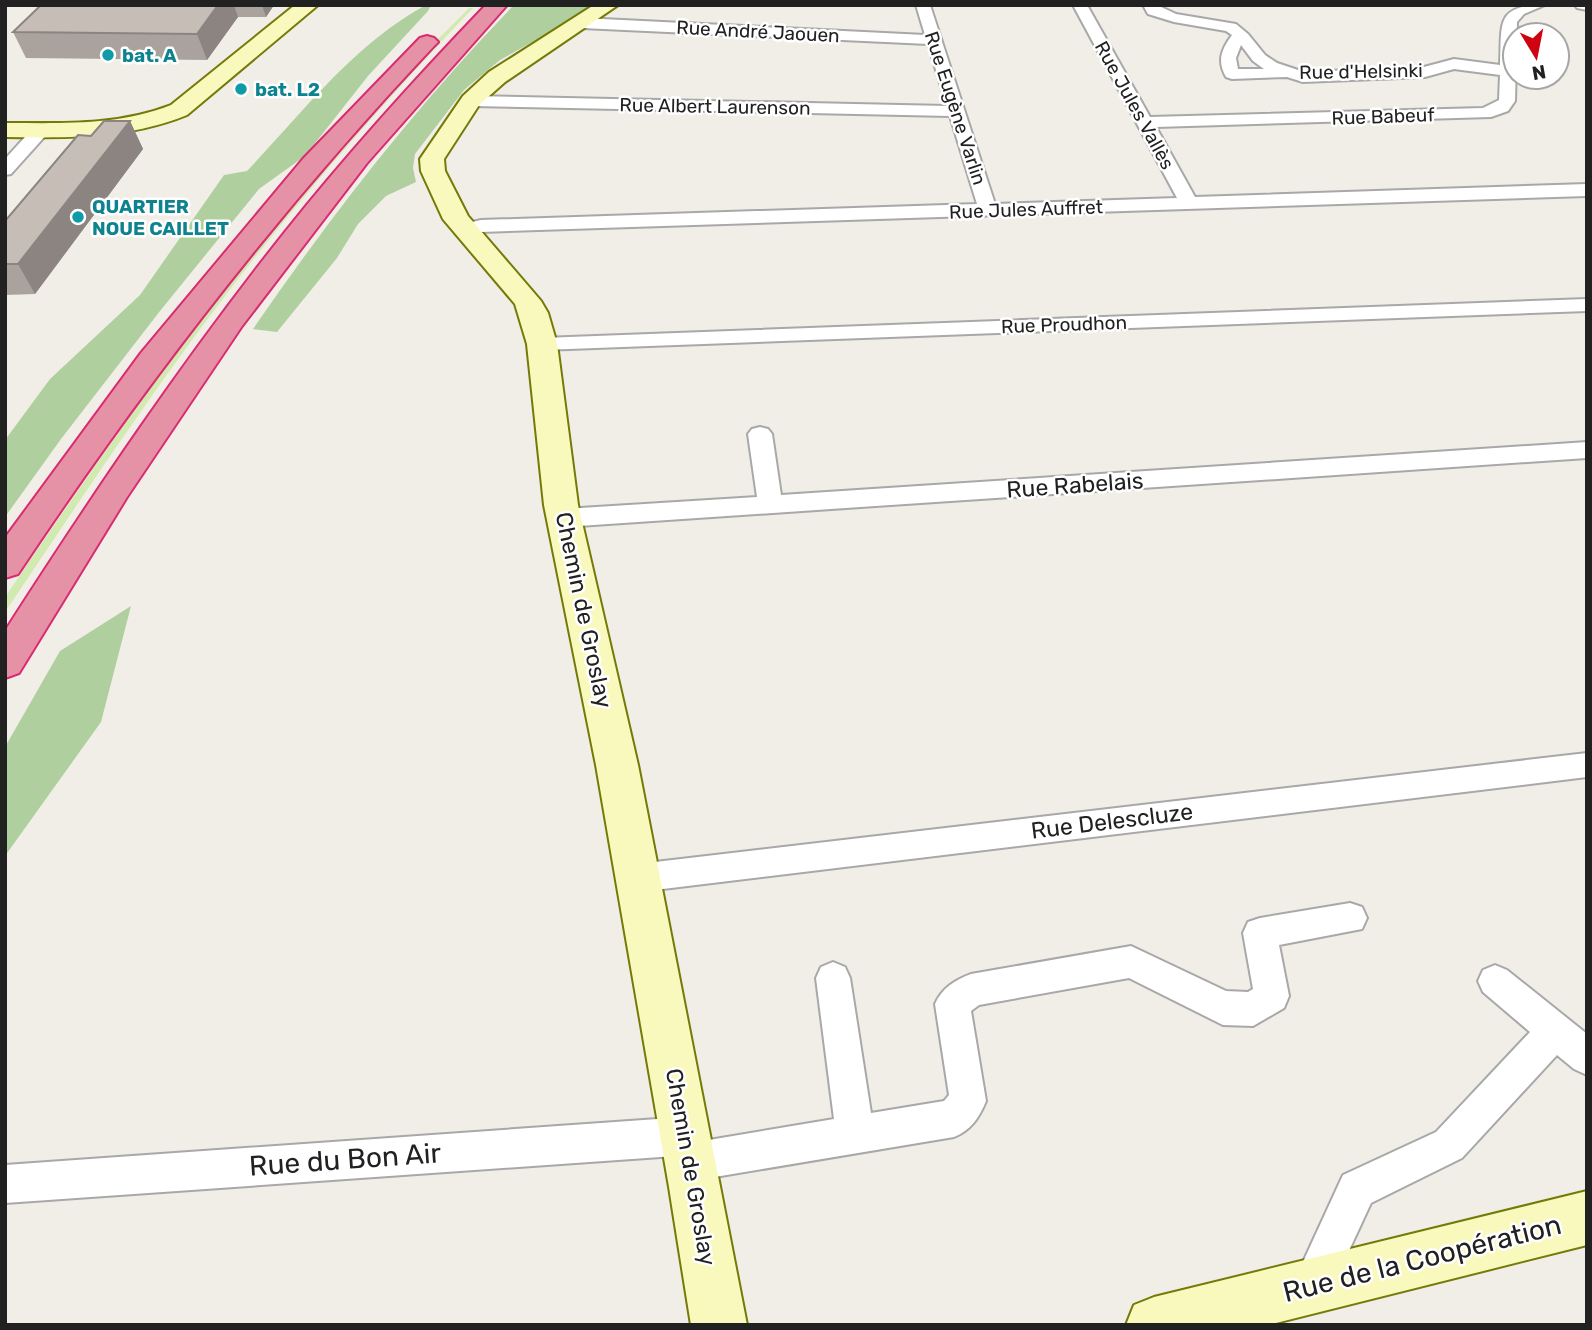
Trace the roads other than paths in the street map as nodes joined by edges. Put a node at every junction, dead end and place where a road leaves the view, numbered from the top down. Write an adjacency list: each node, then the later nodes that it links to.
1 (308, 5): 20 (street)
2 (463, 5): 32 (highway)
3 (497, 5): 33 (highway)
4 (608, 5): 10 (street, Chemin de Groslay)
5 (923, 5): 12 (street, Rue Eugène Varlin)
6 (1080, 5): 18 (street, Rue Jules Vallès)
7 (1150, 5): 11 (street, Rue d'Helsinki)
8 (1538, 5): 9 (street, Rue Babeuf)
9 (1510, 21)
10 (582, 23): 12 (street, Rue André Jaouen); 16 (street, Chemin de Groslay)
11 (1240, 35): 14 (street, Rue d'Helsinki); 14 (street)
12 (934, 40): 17 (street, Rue Eugène Varlin)
13 (1501, 70): 14 (street, Rue d'Helsinki)
14 (1290, 72)
15 (1508, 91): 18 (street, Rue Babeuf)
16 (471, 101): 17 (street, Rue Albert Laurenson); 25 (street, Chemin de Groslay)
17 (958, 111): 24 (street, Rue Eugène Varlin)
18 (1143, 122): 23 (street, Rue Jules Vallès)
19 (5, 130): 20 (street)
20 (41, 130): 21 (street)
21 (5, 170)
22 (1587, 190): 23 (street, Rue Jules Auffret)
23 (1190, 205): 24 (street, Rue Jules Auffret)
24 (988, 210): 25 (street, Rue Jules Auffret)
25 (466, 229): 27 (street, Chemin de Groslay)
26 (1587, 305): 27 (street, Rue Proudhon)
27 (542, 344): 31 (street, Chemin de Groslay)
28 (760, 434): 30 (street)
29 (1587, 450): 30 (street, Rue Rabelais)
30 (770, 505): 31 (street, Rue Rabelais)
31 (564, 518): 35 (street, Chemin de Groslay)
32 (5, 565)
33 (5, 663)
34 (1587, 765): 35 (street, Rue Delescluze)
35 (638, 878): 42 (street, Chemin de Groslay)
36 (1350, 918): 41 (street, Rue du Bon Air)
37 (833, 978): 41 (street)
38 (1495, 981): 39 (street)
39 (1555, 1031): 40 (street); 45 (street)
40 (1587, 1057)
41 (855, 1134): 42 (street, Rue du Bon Air)
42 (688, 1149): 43 (street, Rue du Bon Air); 47 (street, Chemin de Groslay)
43 (5, 1184)
44 (1587, 1218): 45 (street, Rue de la Coopération)
45 (1312, 1286): 46 (street, Rue de la Coopération)
46 (1266, 1312): 48 (street, Rue de la Coopération)
47 (719, 1325)
48 (1154, 1325)

